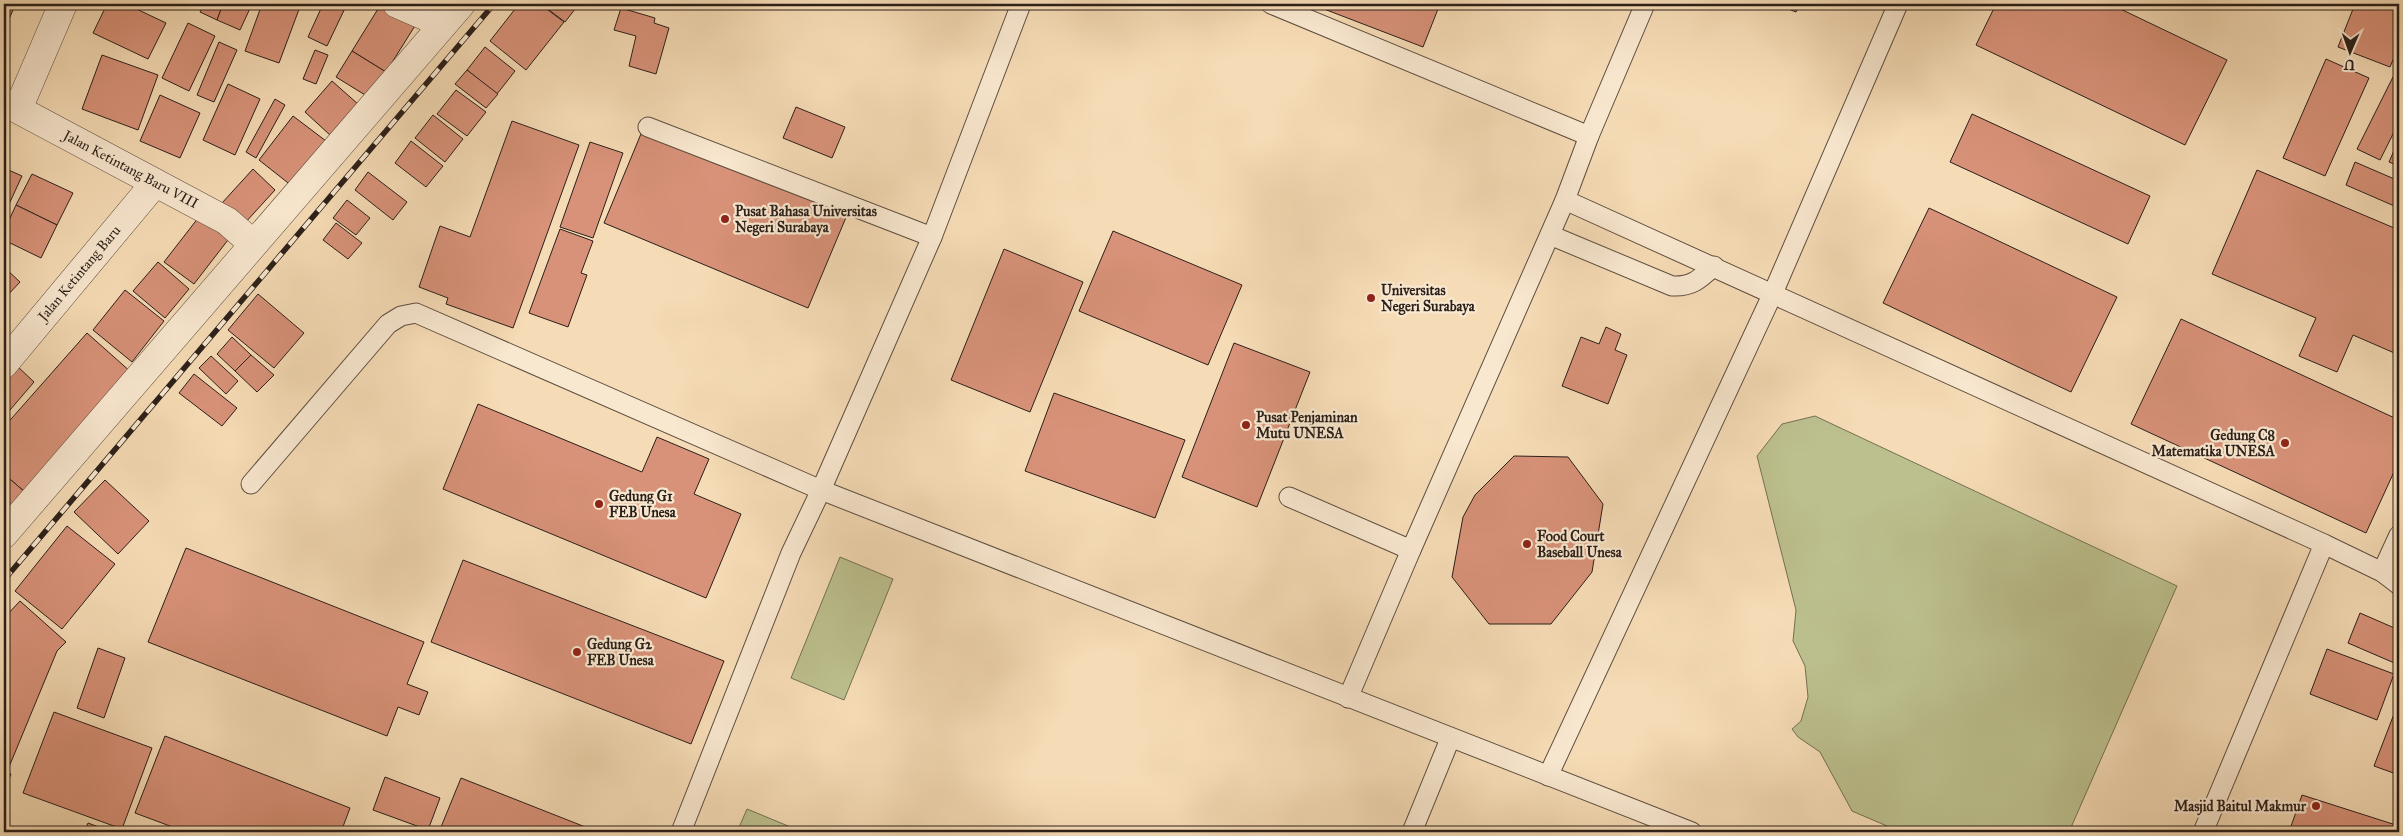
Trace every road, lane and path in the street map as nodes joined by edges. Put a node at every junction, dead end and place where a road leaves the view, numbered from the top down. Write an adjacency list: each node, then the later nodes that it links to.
1 (63, 4): 9 (street)
2 (398, 4): 8 (street)
3 (461, 4): 8 (street)
4 (1271, 4): 11 (lane)
5 (1645, 4): 11 (lane)
6 (1898, 4): 18 (lane)
7 (1018, 5): 15 (lane)
8 (443, 24): 16 (street)
9 (11, 105): 12 (street, Jalan Ketintang Baru VIII)
10 (648, 127): 15 (lane)
11 (1589, 136): 13 (lane)
12 (155, 182): 16 (street, Jalan Ketintang Baru VIII); 19 (street, Jalan Ketintang Baru)
13 (1565, 200): 14 (lane); 17 (lane)
14 (1550, 235): 17 (lane); 26 (lane)
15 (932, 237): 21 (lane)
16 (252, 243): 23 (street)
17 (1714, 266): 18 (lane)
18 (1773, 293): 25 (lane); 31 (lane)
19 (4, 364)
20 (251, 484): 21 (lane)
21 (821, 490): 29 (lane); 32 (lane)
22 (1289, 497): 26 (lane)
23 (4, 534)
24 (2399, 535): 27 (lane)
25 (2324, 544): 27 (lane); 35 (lane)
26 (1411, 550): 29 (lane)
27 (2382, 572): 28 (lane)
28 (2399, 585)
29 (1348, 698): 30 (lane)
30 (1450, 738): 31 (lane); 33 (lane)
31 (1548, 776): 34 (lane)
32 (681, 832)
33 (1412, 832)
34 (1692, 832)
35 (2203, 832)

